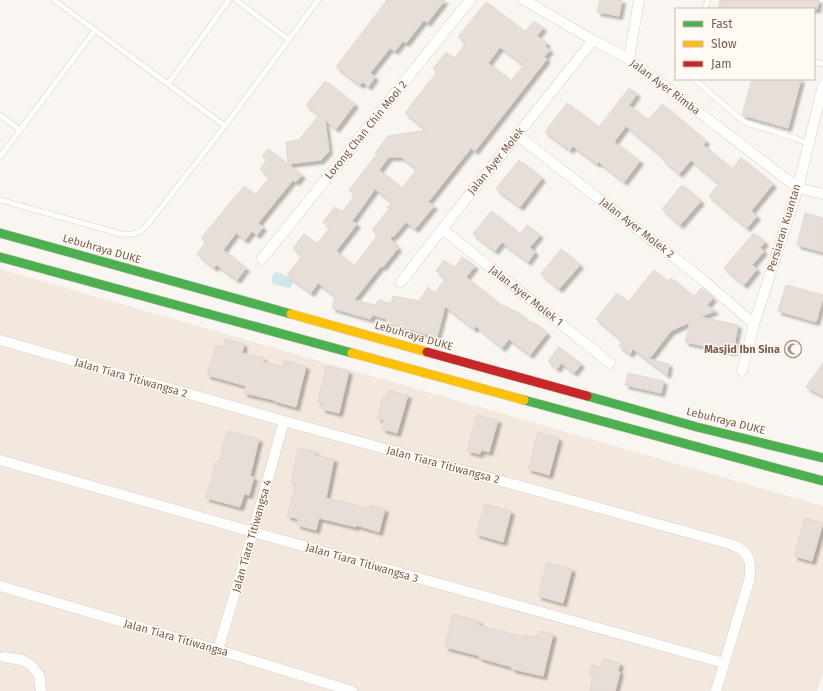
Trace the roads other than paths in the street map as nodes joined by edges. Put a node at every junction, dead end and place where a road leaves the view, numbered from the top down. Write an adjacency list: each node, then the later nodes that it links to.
1 (54, 0): 8 (lane)
2 (229, 0): 13 (lane)
3 (236, 0): 9 (lane)
4 (318, 0): 9 (lane)
5 (470, 0): 27 (street, Lorong Chan Chin Mooi 2)
6 (524, 0): 10 (street, Jalan Ayer Rimba)
7 (639, 0): 11 (street)
8 (95, 30): 13 (lane); 17 (lane)
9 (289, 40): 16 (lane)
10 (593, 40): 11 (street, Jalan Ayer Rimba); 18 (street, Jalan Ayer Molek)
11 (629, 59): 21 (street, Jalan Ayer Rimba)
12 (695, 80): 19 (lane)
13 (168, 84): 16 (lane)
14 (823, 85): 19 (street, Persiaran Kuantan)
15 (0, 115): 17 (lane)
16 (225, 126): 23 (lane)
17 (20, 130): 20 (lane)
18 (517, 135): 24 (street, Jalan Ayer Molek); 29 (street, Jalan Ayer Molek 2)
19 (808, 144): 21 (street, Persiaran Kuantan)
20 (0, 157)
21 (798, 188): 22 (street); 29 (street, Persiaran Kuantan)
22 (823, 194)
23 (0, 200)
24 (442, 229): 28 (street, Jalan Ayer Molek); 31 (street, Jalan Ayer Molek 1)
25 (0, 233): 34 (highway, Lebuhraya DUKE)
26 (0, 257): 36 (highway)
27 (262, 260)
28 (401, 282)
29 (754, 324): 32 (street, Persiaran Kuantan)
30 (0, 340): 33 (street, Jalan Tiara Titiwangsa 2)
31 (610, 363)
32 (742, 371)
33 (284, 421): 37 (street, Jalan Tiara Titiwangsa 4); 41 (street, Jalan Tiara Titiwangsa 2)
34 (821, 457)
35 (0, 460): 37 (street, Jalan Tiara Titiwangsa 3)
36 (820, 480)
37 (253, 532): 39 (street, Jalan Tiara Titiwangsa 4); 41 (street, Jalan Tiara Titiwangsa 3)
38 (0, 586): 39 (street, Jalan Tiara Titiwangsa)
39 (218, 650): 43 (street, Jalan Tiara Titiwangsa)
40 (4, 657): 42 (street)
41 (724, 663): 44 (street, Jalan Tiara Titiwangsa 2)
42 (41, 691)
43 (352, 691)
44 (716, 691)

